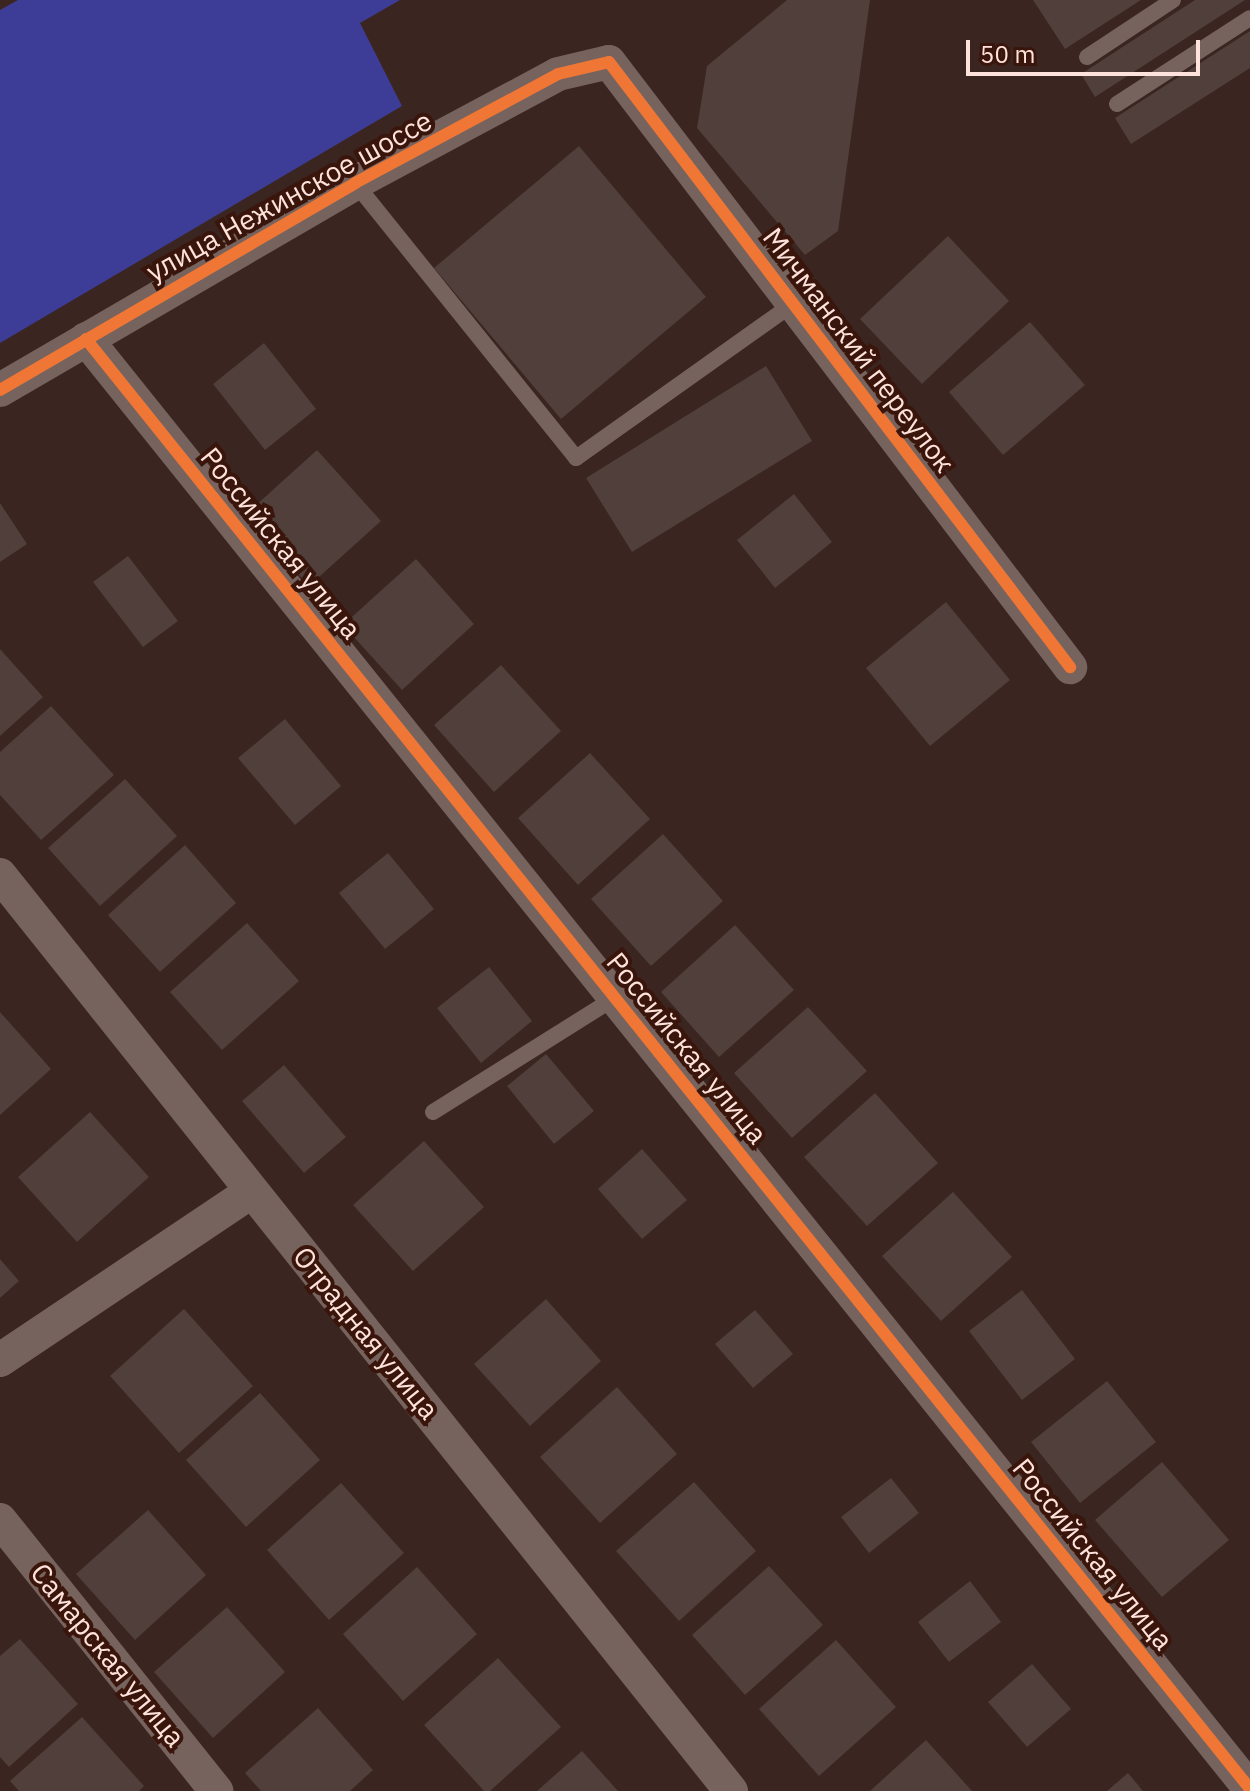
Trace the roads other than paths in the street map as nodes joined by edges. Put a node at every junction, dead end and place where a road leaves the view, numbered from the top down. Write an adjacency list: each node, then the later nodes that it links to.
1 (1173, 0): 3 (lane)
2 (1250, 18): 5 (lane)
3 (1087, 57)
4 (609, 62): 6 (street, улица Нежинское шоссе); 7 (street, Мичманский переулок)
5 (1117, 104)
6 (355, 183): 7 (lane); 8 (street, улица Нежинское шоссе)
7 (793, 304): 10 (street, Мичманский переулок)
8 (86, 339): 9 (street, улица Нежинское шоссе); 12 (street, Российская улица)
9 (0, 390)
10 (1070, 667)
11 (0, 875): 14 (street, Отрадная улица)
12 (616, 997): 13 (lane); 17 (street, Российская улица)
13 (433, 1112)
14 (252, 1191): 15 (street); 19 (street, Отрадная улица)
15 (0, 1360)
16 (0, 1520): 18 (street, Самарская улица)
17 (1250, 1789)
18 (216, 1791)
19 (731, 1791)

